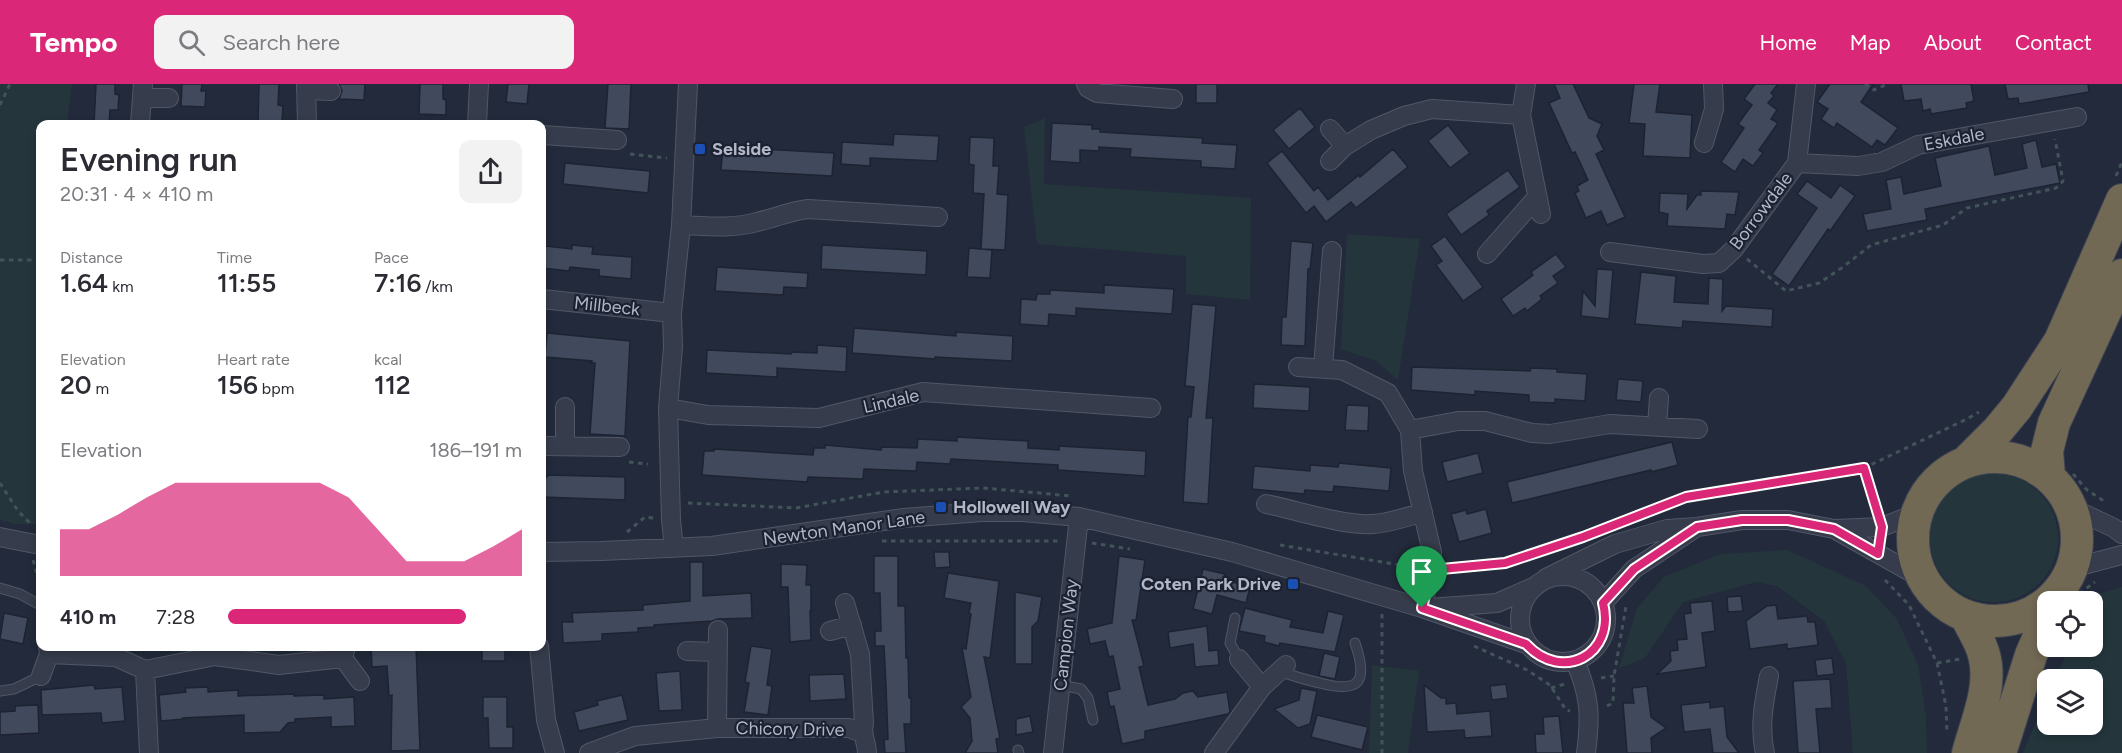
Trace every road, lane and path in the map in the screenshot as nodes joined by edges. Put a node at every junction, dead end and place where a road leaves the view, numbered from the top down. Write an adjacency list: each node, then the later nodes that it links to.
1 (9, 84): 16 (path)
2 (479, 84): 21 (street)
3 (688, 84): 33 (street)
4 (1086, 84): 13 (street)
5 (1526, 84): 17 (street)
6 (1713, 84): 26 (street)
7 (1806, 84): 30 (street, Borrowdale)
8 (1865, 84): 9 (path)
9 (1888, 84)
10 (306, 87): 12 (street); 20 (street)
11 (142, 91): 14 (street); 19 (street)
12 (331, 91)
13 (1151, 91): 15 (street)
14 (169, 98)
15 (1173, 99)
16 (0, 105)
17 (1521, 115): 27 (street); 37 (street)
18 (2078, 117): 22 (street, Eskdale)
19 (140, 120)
20 (307, 120)
21 (477, 120)
22 (2052, 122): 30 (street, Eskdale); 34 (path)
23 (1330, 129): 27 (street)
24 (546, 135): 25 (street)
25 (617, 140): 28 (path)
26 (1704, 143)
27 (1345, 146): 29 (street)
28 (667, 158)
29 (1330, 161)
30 (1797, 163): 34 (street, Borrowdale)
31 (2122, 200): 56 (highway)
32 (938, 217): 33 (street)
33 (681, 225): 42 (street)
34 (1734, 249): 36 (street, Borrowdale)
35 (1332, 250): 44 (street)
36 (1610, 252)
37 (1487, 254)
38 (0, 260): 39 (path)
39 (36, 260)
40 (2122, 275): 58 (highway)
41 (546, 299): 42 (street, Millbeck)
42 (672, 313): 47 (street)
43 (1298, 366): 44 (street)
44 (1323, 368): 52 (street)
45 (1659, 398): 50 (street)
46 (565, 407): 54 (street)
47 (668, 408): 48 (street, Lindale); 77 (street)
48 (1152, 408)
49 (1982, 410): 57 (path)
50 (1657, 426): 51 (street); 52 (street)
51 (1698, 429)
52 (1410, 430): 63 (street)
53 (546, 446): 54 (street)
54 (565, 446): 55 (street)
55 (620, 447)
56 (1966, 462): 58 (highway); 64 (highway)
57 (1864, 468): 66 (path); 68 (path)
58 (2059, 470): 60 (path); 62 (highway)
59 (0, 483): 75 (path)
60 (2104, 502)
61 (1266, 504): 63 (street)
62 (2072, 508): 71 (street); 86 (highway)
63 (1423, 512): 82 (street)
64 (1917, 513): 68 (street, Newton Manor Lane); 83 (highway)
65 (1079, 517): 74 (street, Campion Way); 77 (street, Newton Manor Lane); 93 (street, Newton Manor Lane)
66 (1625, 521)
67 (1697, 527): 69 (street, Newton Manor Lane); 84 (street, Newton Manor Lane); 91 (street, Newton Manor Lane)
68 (1882, 527): 69 (street, Newton Manor Lane)
69 (1834, 529): 80 (street, Newton Manor Lane)
70 (1593, 533): 82 (path)
71 (2122, 534)
72 (0, 537): 75 (street)
73 (872, 541): 74 (path)
74 (1076, 542): 78 (path); 118 (street, Campion Way)
75 (36, 544)
76 (1282, 546): 82 (path)
77 (674, 548): 79 (street, Newton Manor Lane)
78 (1136, 550)
79 (546, 552)
80 (1878, 554): 83 (street, Newton Manor Lane); 127 (path)
81 (2116, 557): 87 (street); 88 (path)
82 (1431, 570): 93 (street)
83 (1923, 579): 95 (highway)
84 (1539, 583): 91 (street); 93 (street, Newton Manor Lane); 102 (street)
85 (0, 588): 89 (lane)
86 (2064, 591)
87 (2069, 591)
88 (2082, 591)
89 (36, 603)
90 (845, 603): 98 (street)
91 (1603, 603): 112 (street)
92 (1626, 603): 121 (path)
93 (1422, 608): 102 (street, Newton Manor Lane)
94 (2037, 610): 95 (highway)
95 (1966, 616): 127 (highway)
96 (1235, 618): 111 (lane)
97 (1392, 618): 134 (path)
98 (852, 625): 100 (street); 126 (street)
99 (718, 630): 110 (street, Chicory Drive)
100 (830, 631)
101 (1356, 643): 113 (lane)
102 (1526, 644): 112 (street)
103 (2037, 644): 138 (highway)
104 (1473, 646): 122 (path)
105 (48, 651): 115 (street)
106 (58, 651): 114 (street)
107 (539, 651): 129 (street)
108 (687, 651): 110 (street)
109 (345, 652): 114 (street); 117 (street)
110 (717, 652): 124 (street, Chicory Drive)
111 (1239, 659): 119 (street)
112 (1575, 661): 125 (street)
113 (1282, 668): 119 (street)
114 (145, 670): 128 (street)
115 (41, 676): 120 (lane)
116 (1769, 676): 137 (street)
117 (360, 681)
118 (1061, 686): 123 (lane); 132 (street, Campion Way)
119 (1262, 687): 133 (street)
120 (0, 692)
121 (1613, 702)
122 (1566, 710)
123 (1093, 720)
124 (717, 728): 126 (street, Chicory Drive); 130 (street, Chicory Drive)
125 (1589, 729): 135 (street); 136 (street)
126 (862, 733): 131 (street)
127 (1957, 747)
128 (149, 753)
129 (555, 753)
130 (589, 753)
131 (867, 753)
132 (1053, 753)
133 (1214, 753)
134 (1383, 753)
135 (1586, 753)
136 (1598, 753)
137 (1765, 753)
138 (2000, 753)

